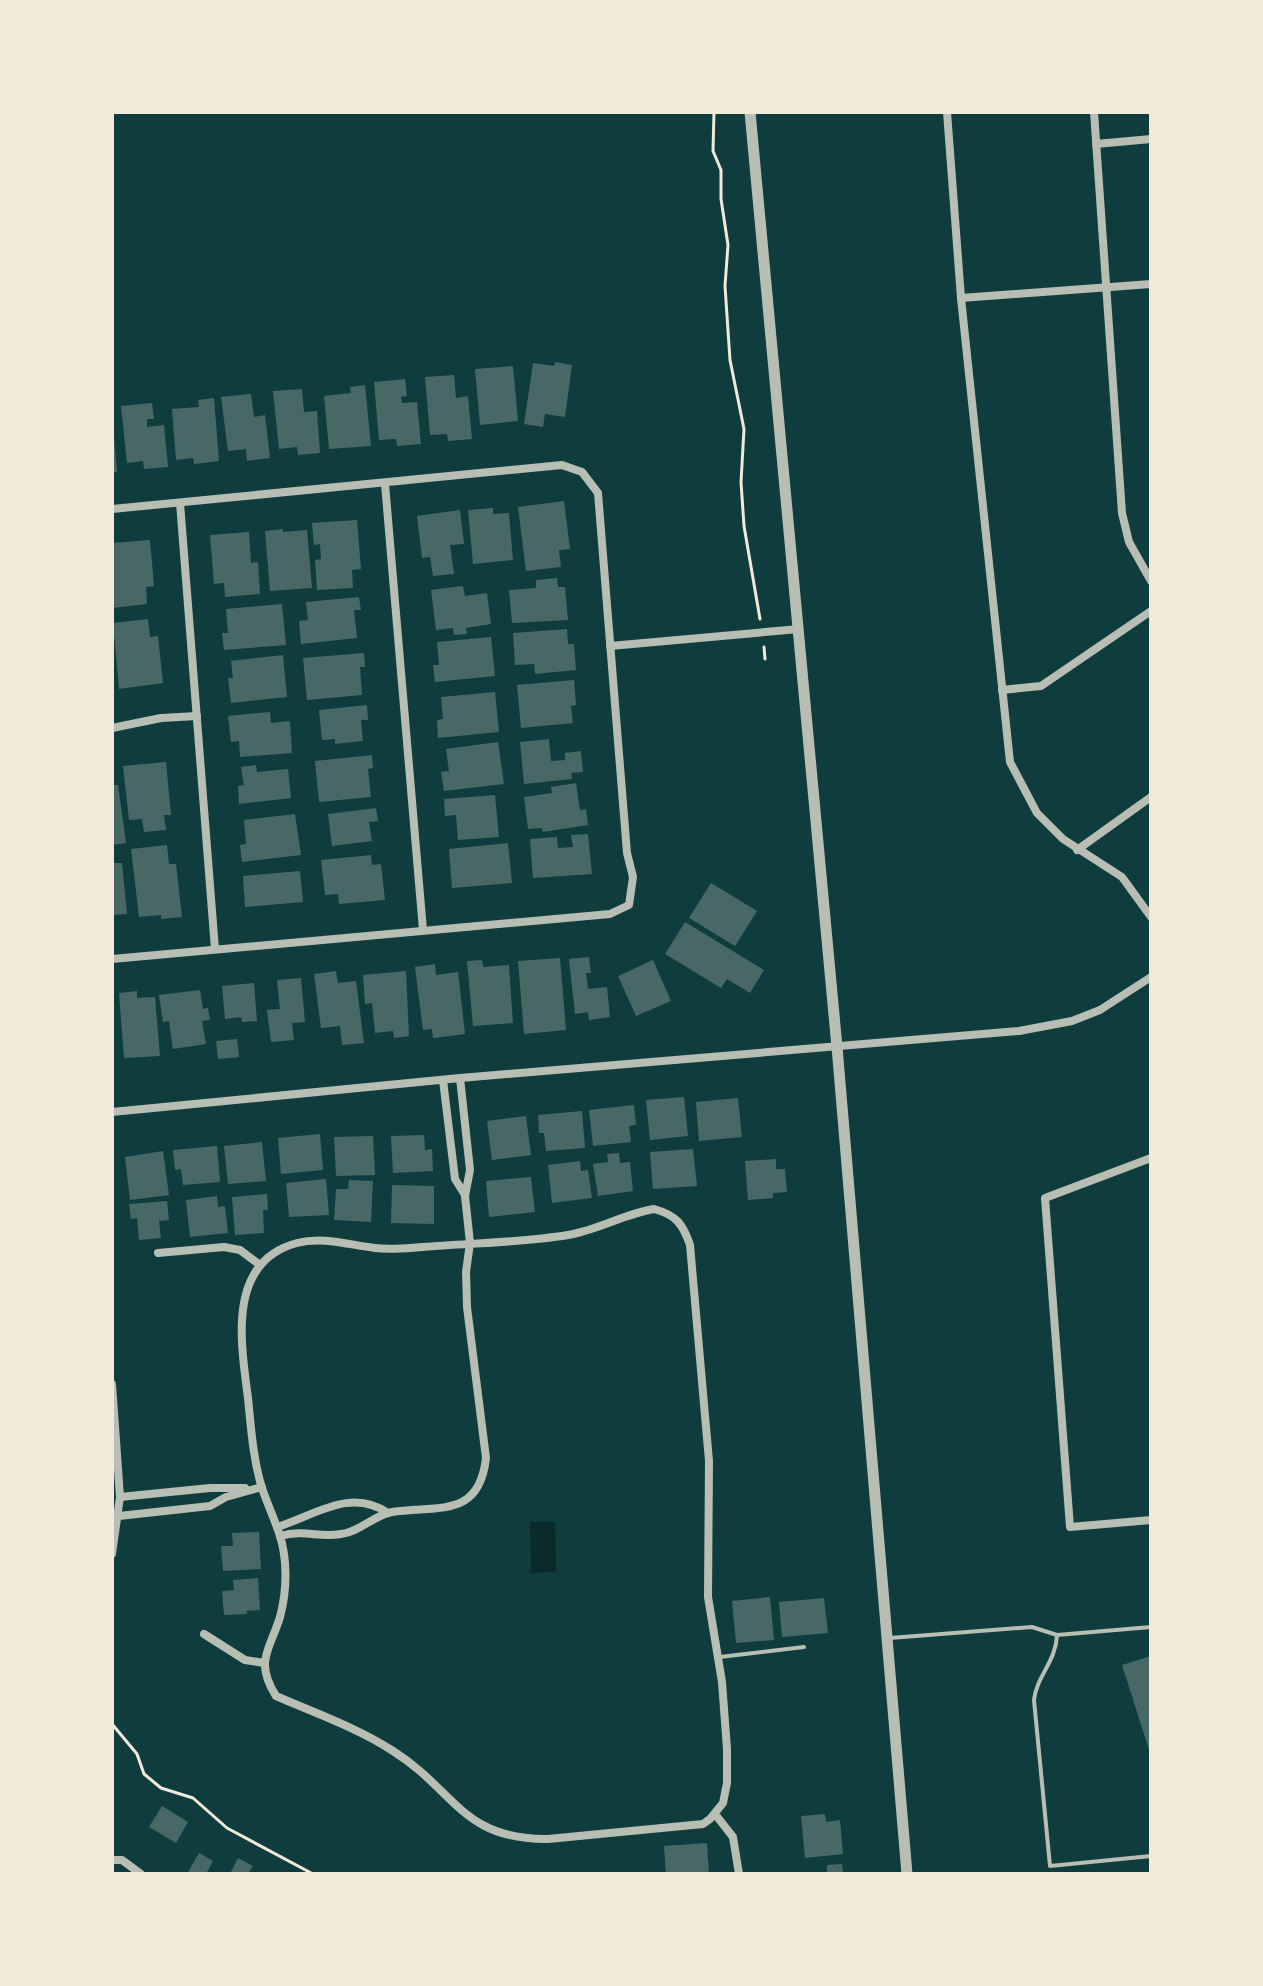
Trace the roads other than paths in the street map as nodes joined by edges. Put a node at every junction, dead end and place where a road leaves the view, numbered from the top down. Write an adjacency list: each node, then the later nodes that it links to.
1 (750, 112): 14 (street)
2 (947, 112): 8 (street)
3 (1094, 112): 5 (street)
4 (1151, 139): 5 (street)
5 (1096, 144): 7 (street)
6 (1151, 284): 7 (street)
7 (1107, 286): 8 (street); 12 (street)
8 (961, 298): 16 (street)
9 (385, 484): 10 (street); 15 (street); 22 (street)
10 (180, 503): 11 (street); 17 (street)
11 (112, 509)
12 (1151, 581)
13 (1151, 611): 16 (street)
14 (799, 629): 15 (street); 26 (street)
15 (610, 646): 22 (street)
16 (1002, 690): 20 (street)
17 (197, 716): 18 (street); 23 (street)
18 (112, 728)
19 (1151, 797): 20 (street)
20 (1077, 850): 21 (street)
21 (1151, 917)
22 (423, 930): 23 (street)
23 (215, 949): 24 (street)
24 (112, 959)
25 (1151, 977): 26 (street)
26 (837, 1047): 27 (street); 46 (street)
27 (460, 1078): 28 (street); 31 (street)
28 (443, 1080): 29 (street); 31 (street)
29 (112, 1112)
30 (1151, 1158): 40 (street)
31 (465, 1196): 32 (street)
32 (470, 1243): 34 (street); 38 (street); 48 (street)
33 (158, 1253): 34 (street)
34 (260, 1265): 36 (street)
35 (112, 1384): 37 (street)
36 (262, 1487): 37 (street); 39 (street); 41 (street)
37 (120, 1497): 39 (street)
38 (388, 1513): 41 (street); 41 (street)
39 (119, 1516): 42 (street)
40 (1151, 1520)
41 (279, 1532): 49 (street)
42 (112, 1554)
43 (1151, 1627): 45 (lane)
44 (204, 1634): 49 (street)
45 (1057, 1635): 46 (lane); 51 (lane)
46 (887, 1639): 55 (street)
47 (804, 1647): 48 (lane)
48 (718, 1657): 50 (street)
49 (264, 1663): 50 (street)
50 (715, 1814): 54 (street)
51 (1151, 1856)
52 (112, 1860): 53 (street)
53 (141, 1874)
54 (739, 1874)
55 (907, 1874)

